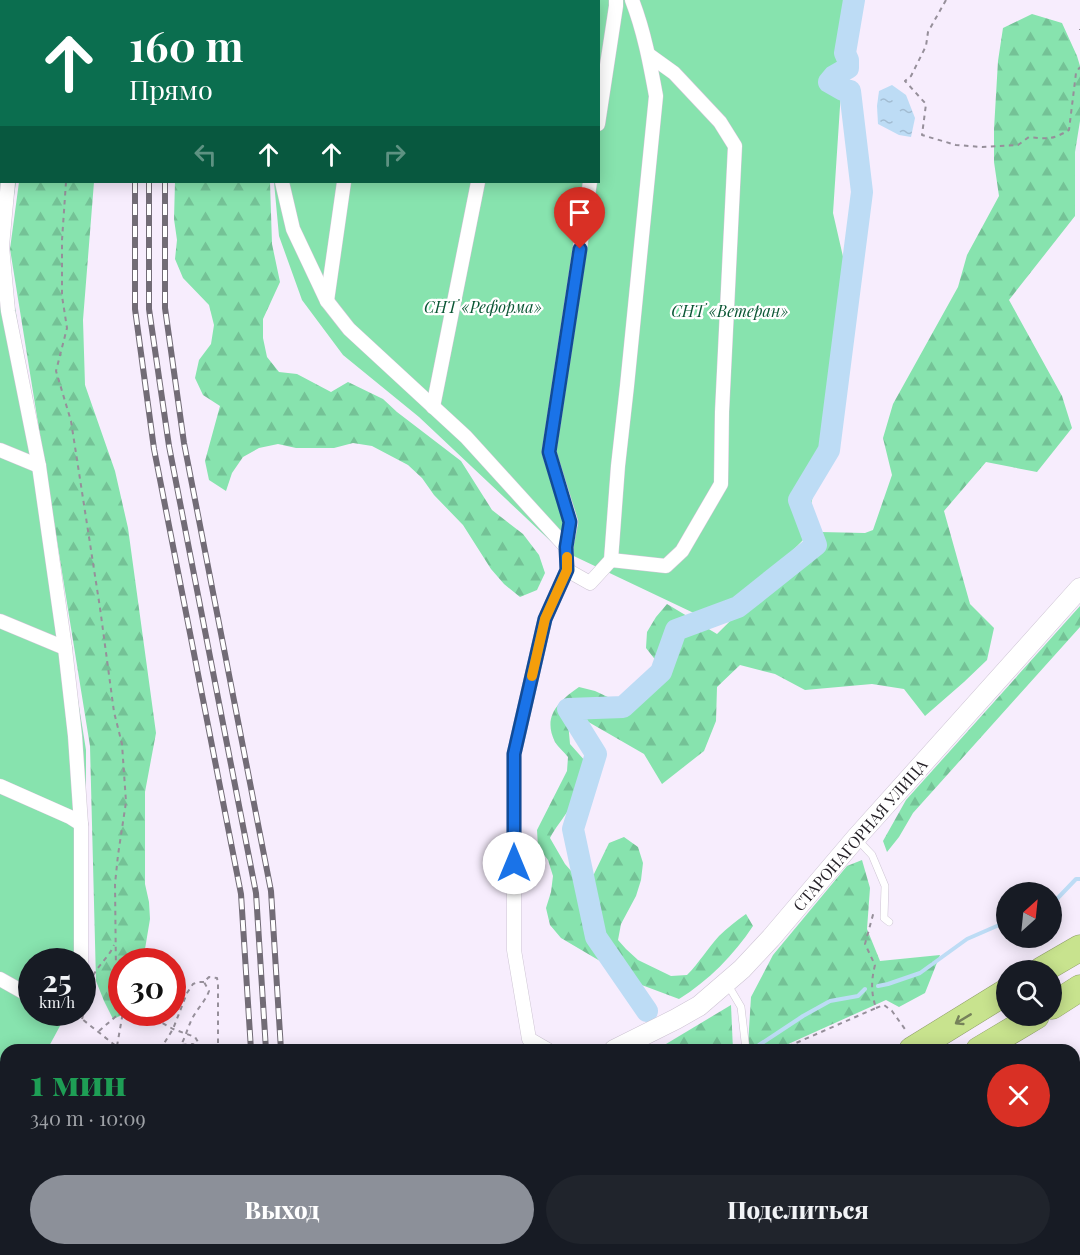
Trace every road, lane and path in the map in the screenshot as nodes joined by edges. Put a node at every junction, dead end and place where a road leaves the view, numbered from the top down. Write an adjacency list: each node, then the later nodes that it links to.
1 (616, 0): 6 (street)
2 (632, 0): 4 (street)
3 (946, 0): 5 (path)
4 (649, 55): 19 (street); 19 (street)
5 (1080, 67)
6 (600, 111)
7 (66, 183): 29 (path)
8 (282, 183): 13 (street)
9 (344, 183): 13 (street)
10 (477, 183): 15 (street)
11 (590, 183): 18 (street)
12 (5, 184): 14 (street)
13 (327, 301): 15 (street)
14 (4, 310): 17 (street)
15 (434, 407): 18 (street)
16 (0, 450): 17 (street)
17 (39, 466): 23 (street)
18 (566, 547): 20 (street)
19 (611, 560): 20 (street)
20 (567, 570): 58 (street)
21 (1080, 588): 26 (main road, СТАРОНАГОРНАЯ УЛИЦА)
22 (0, 621): 23 (street)
23 (65, 648): 25 (street)
24 (0, 786): 25 (street)
25 (81, 824): 30 (street)
26 (856, 838): 27 (lane); 37 (main road, СТАРОНАГОРНАЯ УЛИЦА)
27 (885, 886): 28 (lane); 42 (path)
28 (889, 922)
29 (116, 942): 31 (path); 34 (path)
30 (81, 948)
31 (116, 948)
32 (1080, 948): 33 (highway)
33 (1059, 960)
34 (96, 972)
35 (0, 980): 39 (street)
36 (204, 982): 48 (path); 50 (path); 57 (path)
37 (727, 983): 59 (main road, СТАРОНАГОРНАЯ УЛИЦА); 60 (lane)
38 (1080, 988): 41 (highway)
39 (18, 990)
40 (996, 997): 51 (highway, one-way to 51)
41 (1062, 1000)
42 (876, 1008): 51 (path); 61 (path)
43 (108, 1023): 49 (path)
44 (91, 1026): 49 (path)
45 (120, 1026): 53 (path)
46 (168, 1026): 48 (path)
47 (1020, 1026): 62 (highway)
48 (173, 1029): 50 (path); 54 (path)
49 (98, 1031): 52 (path)
50 (186, 1035): 55 (path); 56 (path)
51 (913, 1043)
52 (114, 1044)
53 (117, 1044)
54 (164, 1044)
55 (182, 1044)
56 (198, 1044)
57 (218, 1044)
58 (538, 1044)
59 (626, 1044)
60 (745, 1044)
61 (794, 1044)
62 (990, 1044)

